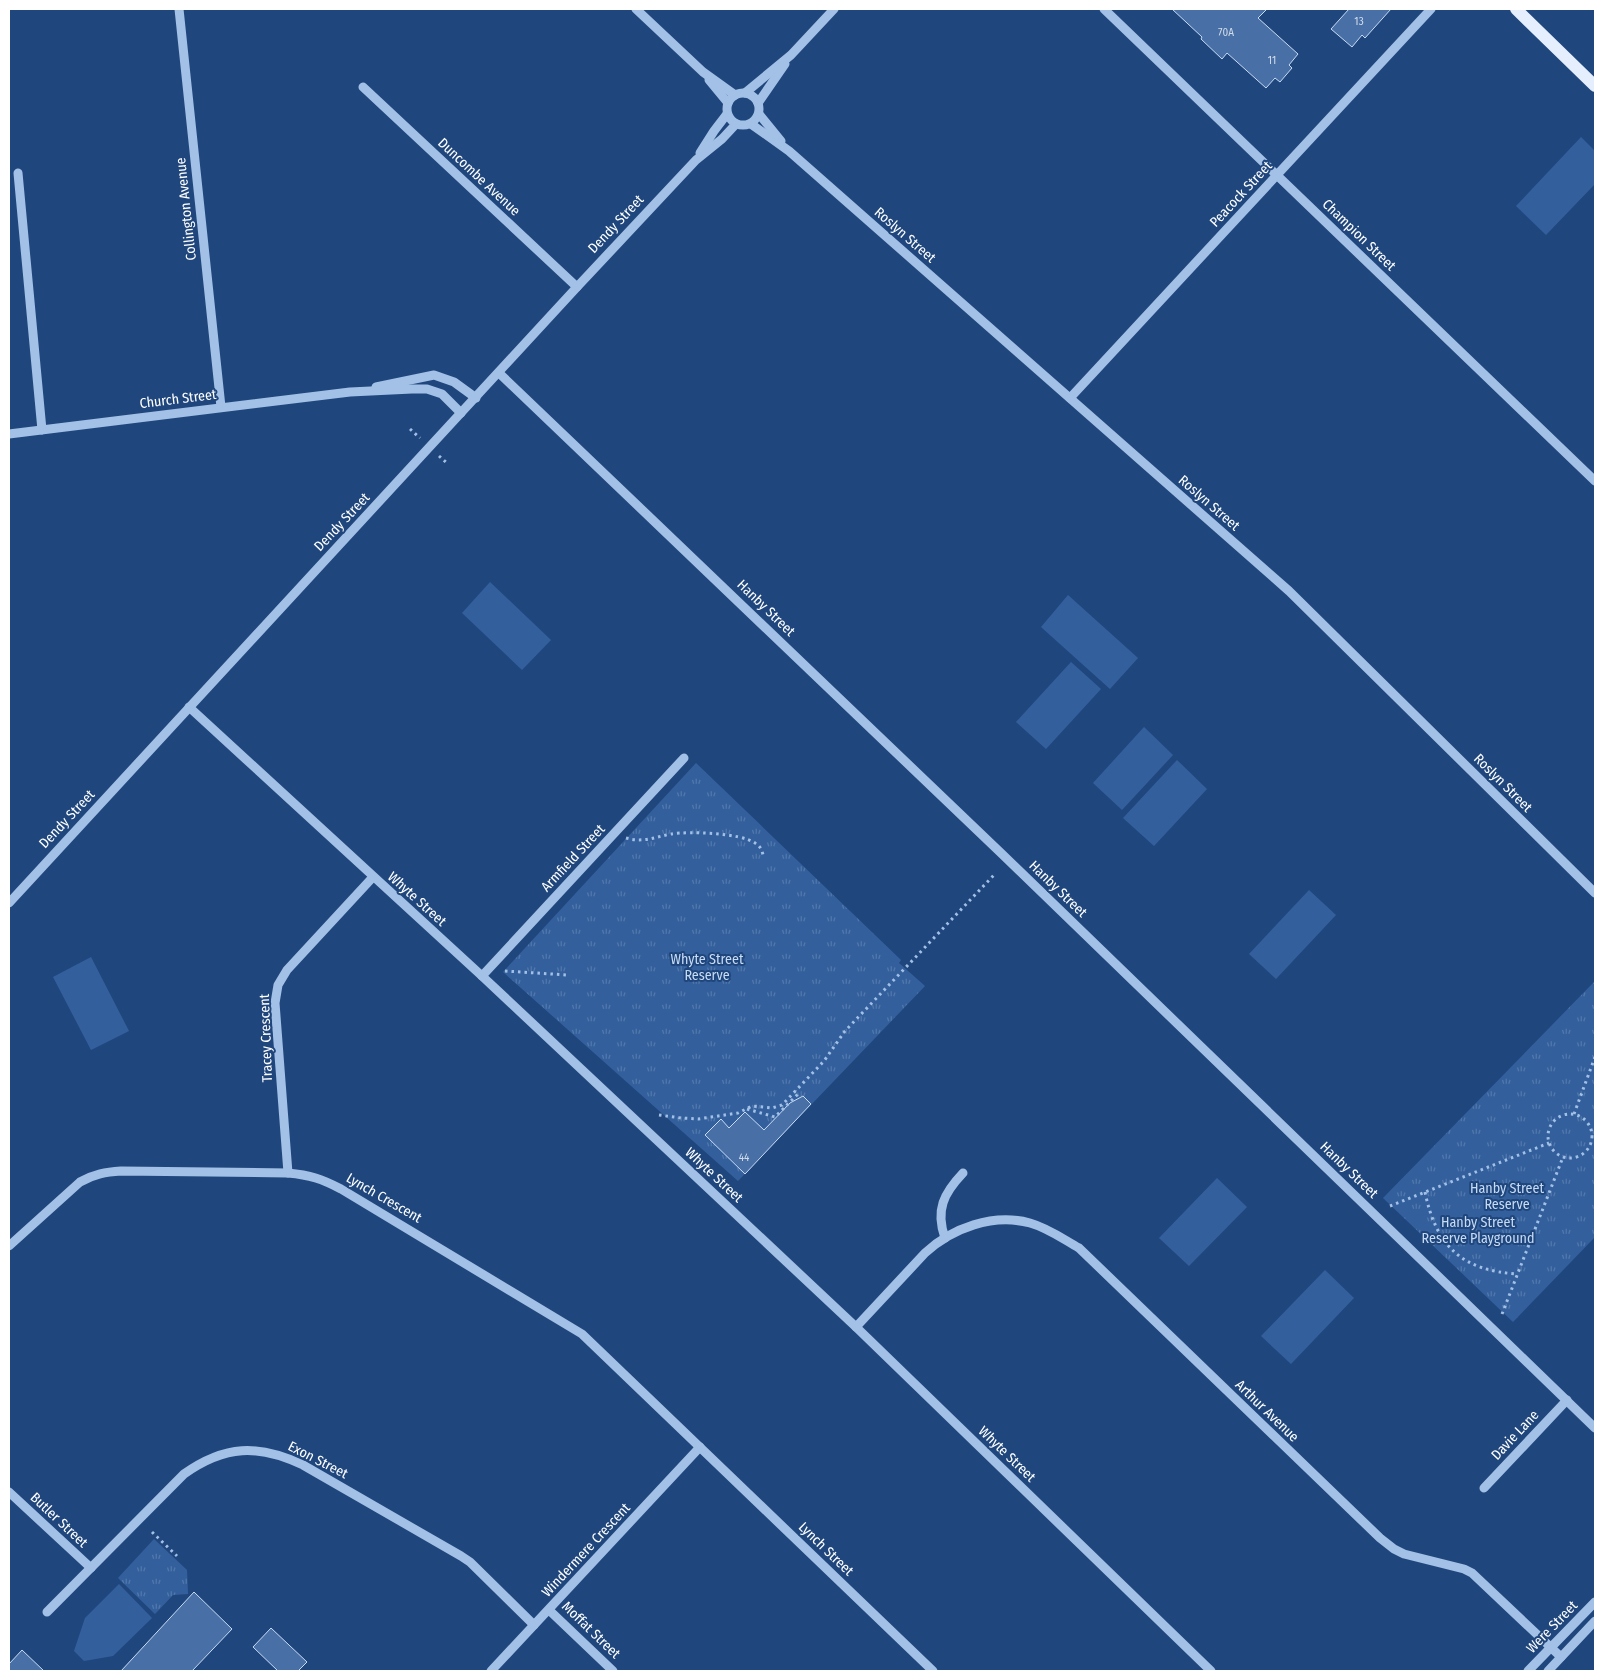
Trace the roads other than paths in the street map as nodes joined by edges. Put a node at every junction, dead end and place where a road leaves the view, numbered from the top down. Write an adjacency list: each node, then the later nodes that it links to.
1 (178, 9): 28 (street, Collington Avenue)
2 (636, 9): 8 (street)
3 (834, 9): 7 (street)
4 (1104, 9): 22 (street, Champion Street)
5 (1431, 9): 22 (street, Peacock Street)
6 (1516, 9): 9 (main road)
7 (791, 56): 11 (street); 14 (street)
8 (703, 72): 12 (street); 13 (street)
9 (1595, 86)
10 (363, 87): 23 (street, Duncombe Avenue)
11 (745, 93): 12 (street); 14 (street)
12 (735, 95): 13 (street)
13 (728, 103): 15 (street)
14 (758, 103): 16 (street)
15 (727, 114): 17 (street); 20 (street, Dendy Street)
16 (759, 114): 18 (street); 19 (street, Roslyn Street)
17 (736, 124): 18 (street); 20 (street, Dendy Street)
18 (751, 124): 19 (street, Roslyn Street)
19 (789, 151): 27 (street, Roslyn Street)
20 (696, 160): 23 (street, Dendy Street)
21 (18, 173): 30 (street)
22 (1278, 175): 27 (street, Peacock Street); 32 (street, Champion Street)
23 (577, 287): 24 (street, Dendy Street)
24 (499, 373): 26 (street, Dendy Street); 44 (street, Hanby Street)
25 (350, 392): 26 (street, Church Street); 28 (street, Church Street); 29 (street, Church Street)
26 (476, 398): 29 (street, Dendy Street)
27 (1070, 398): 36 (street, Roslyn Street)
28 (221, 407): 30 (street, Church Street)
29 (461, 413): 33 (street, Dendy Street)
30 (42, 430): 31 (street, Church Street)
31 (9, 434)
32 (1595, 481)
33 (189, 707): 35 (street, Whyte Street); 37 (street, Dendy Street)
34 (684, 758): 38 (street, Armfield Street)
35 (373, 877): 38 (street, Whyte Street); 39 (street, Tracey Crescent)
36 (1595, 893)
37 (10, 899)
38 (482, 976): 43 (street, Whyte Street)
39 (288, 1173): 42 (street, Lynch Crescent); 46 (street, Lynch Crescent)
40 (963, 1173): 41 (street)
41 (945, 1238): 43 (street, Arthur Avenue); 55 (street, Arthur Avenue)
42 (9, 1246)
43 (856, 1327): 60 (street, Whyte Street)
44 (1567, 1400): 45 (street, Hanby Street); 47 (street, Davie Lane)
45 (1595, 1428)
46 (700, 1447): 51 (street, Windermere Crescent); 59 (street, Lynch Street)
47 (1484, 1488)
48 (9, 1492): 49 (street, Butler Street)
49 (91, 1568): 52 (street, Exon Street); 54 (street, Exon Street)
50 (1595, 1602): 55 (street, Were Street)
51 (549, 1610): 54 (street, Windermere Crescent); 58 (street, Moffat Street)
52 (47, 1612)
53 (1595, 1621): 56 (street, Were Street)
54 (534, 1625): 57 (street, Windermere Crescent)
55 (1551, 1647): 56 (street, Arthur Avenue); 61 (street, Were Street)
56 (1561, 1657): 62 (street, Were Street)
57 (491, 1671)
58 (613, 1671)
59 (933, 1671)
60 (1212, 1671)
61 (1528, 1671)
62 (1548, 1671)

